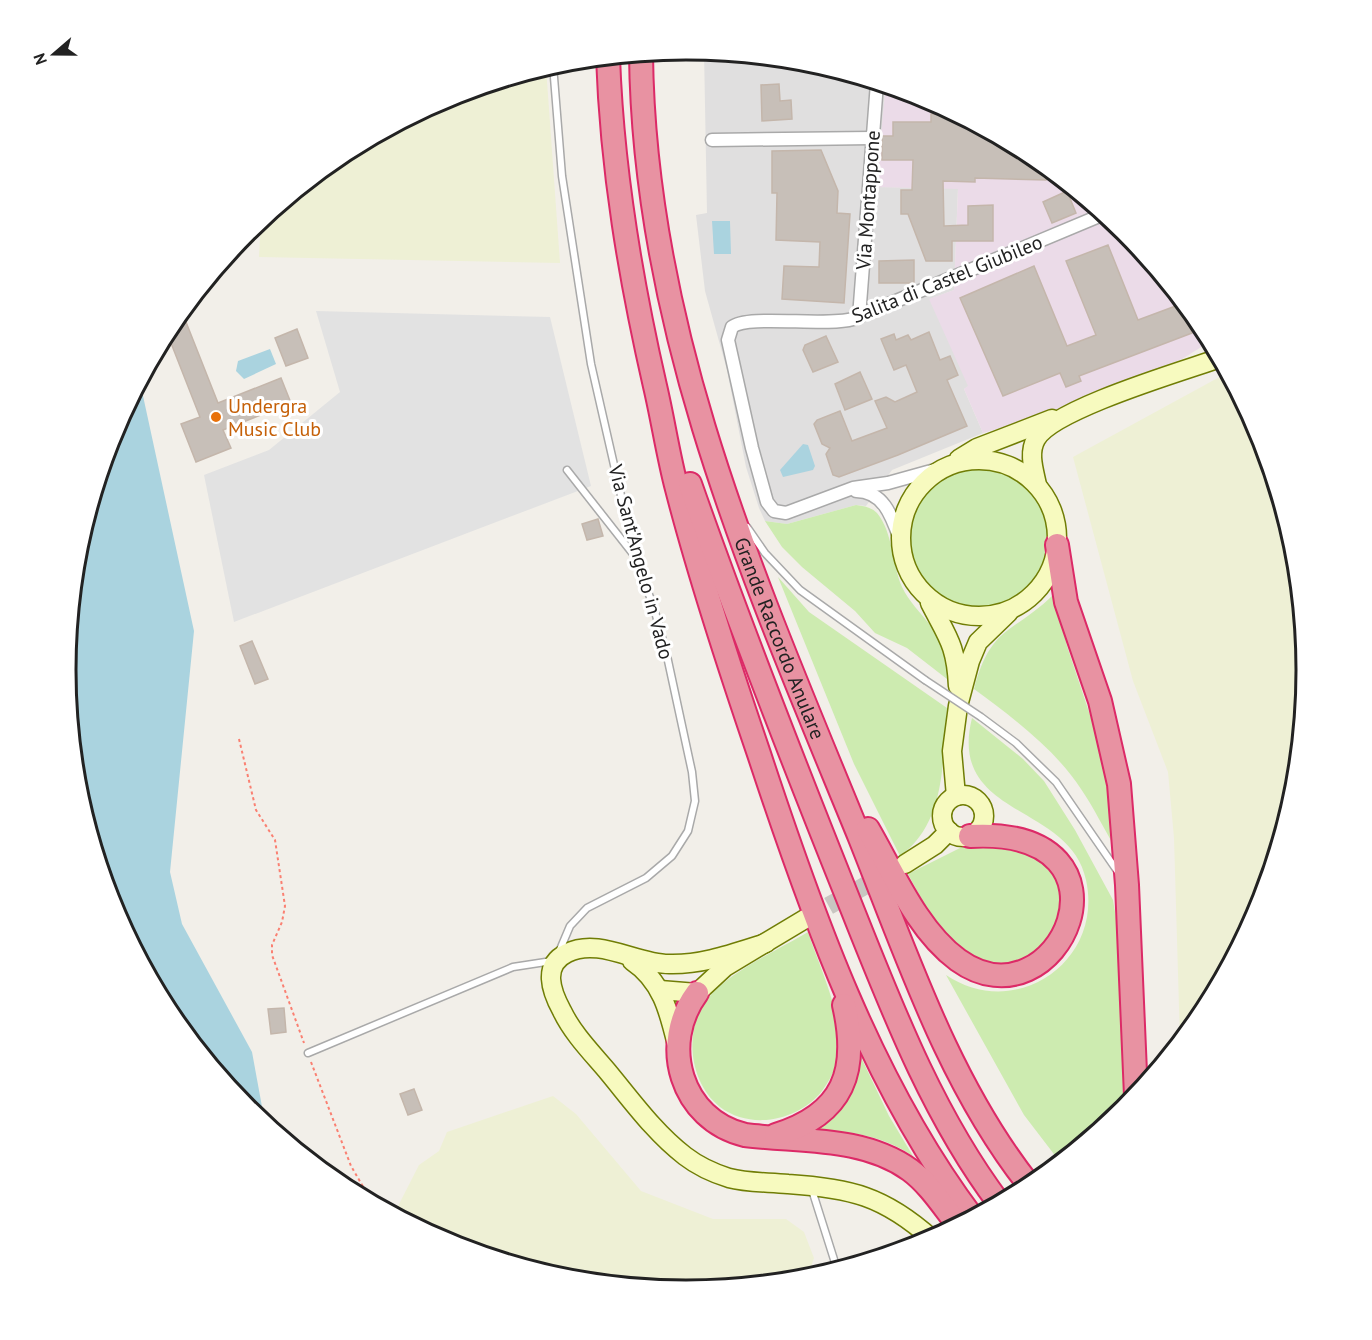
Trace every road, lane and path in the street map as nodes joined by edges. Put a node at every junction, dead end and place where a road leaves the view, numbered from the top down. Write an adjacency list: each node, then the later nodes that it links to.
1 (641, 61): 18 (highway, Grande Raccordo Anulare)
2 (608, 65): 12 (highway, Grande Raccordo Anulare)
3 (554, 75): 21 (lane, Via Sant'Angelo in Vado)
4 (876, 90): 5 (street, Via Montappone)
5 (872, 138): 6 (street); 8 (street, Via Montappone)
6 (712, 140)
7 (1095, 218): 8 (street, Salita di Castel Giubileo)
8 (860, 317): 17 (street, Salita di Castel Giubileo)
9 (1206, 351): 11 (street, Salita di Castel Giubileo)
10 (1211, 361): 11 (street, Salita di Castel Giubileo)
11 (1165, 376): 13 (street, Salita di Castel Giubileo)
12 (655, 387): 34 (highway, Grande Raccordo Anulare); 45 (highway, Grande Raccordo Anulare)
13 (1065, 416): 14 (street, Salita di Castel Giubileo); 16 (street, Salita di Castel Giubileo)
14 (947, 466): 16 (street); 17 (street, Salita di Castel Giubileo); 20 (street)
15 (567, 470): 21 (lane)
16 (1036, 484): 19 (street)
17 (846, 491): 20 (street, Salita di Castel Giubileo)
18 (724, 494): 26 (highway, Grande Raccordo Anulare); 30 (lane, bridge)
19 (1057, 545): 23 (street); 30 (highway)
20 (904, 550): 22 (street)
21 (635, 557): 35 (lane, Via Sant'Angelo in Vado)
22 (928, 599): 23 (street); 24 (street)
23 (1014, 607): 24 (street)
24 (958, 706): 27 (street)
25 (239, 739): 39 (path)
26 (827, 759): 28 (highway); 42 (highway, Grande Raccordo Anulare)
27 (956, 796): 28 (street); 28 (street)
28 (959, 833): 29 (street)
29 (905, 864)
30 (1127, 885): 40 (highway)
31 (805, 919): 32 (street)
32 (766, 943): 33 (street); 37 (street)
33 (620, 954): 35 (street); 36 (street)
34 (834, 959): 41 (highway); 46 (highway, Grande Raccordo Anulare)
35 (555, 961): 39 (lane); 43 (street)
36 (660, 990): 37 (street); 38 (street)
37 (697, 993): 38 (highway)
38 (678, 1050): 41 (highway)
39 (308, 1053): 44 (path)
40 (1135, 1082)
41 (769, 1137): 47 (highway)
42 (1024, 1177)
43 (811, 1185): 48 (street); 49 (lane)
44 (363, 1187)
45 (994, 1196)
46 (968, 1211)
47 (953, 1219)
48 (923, 1232)
49 (834, 1261)

